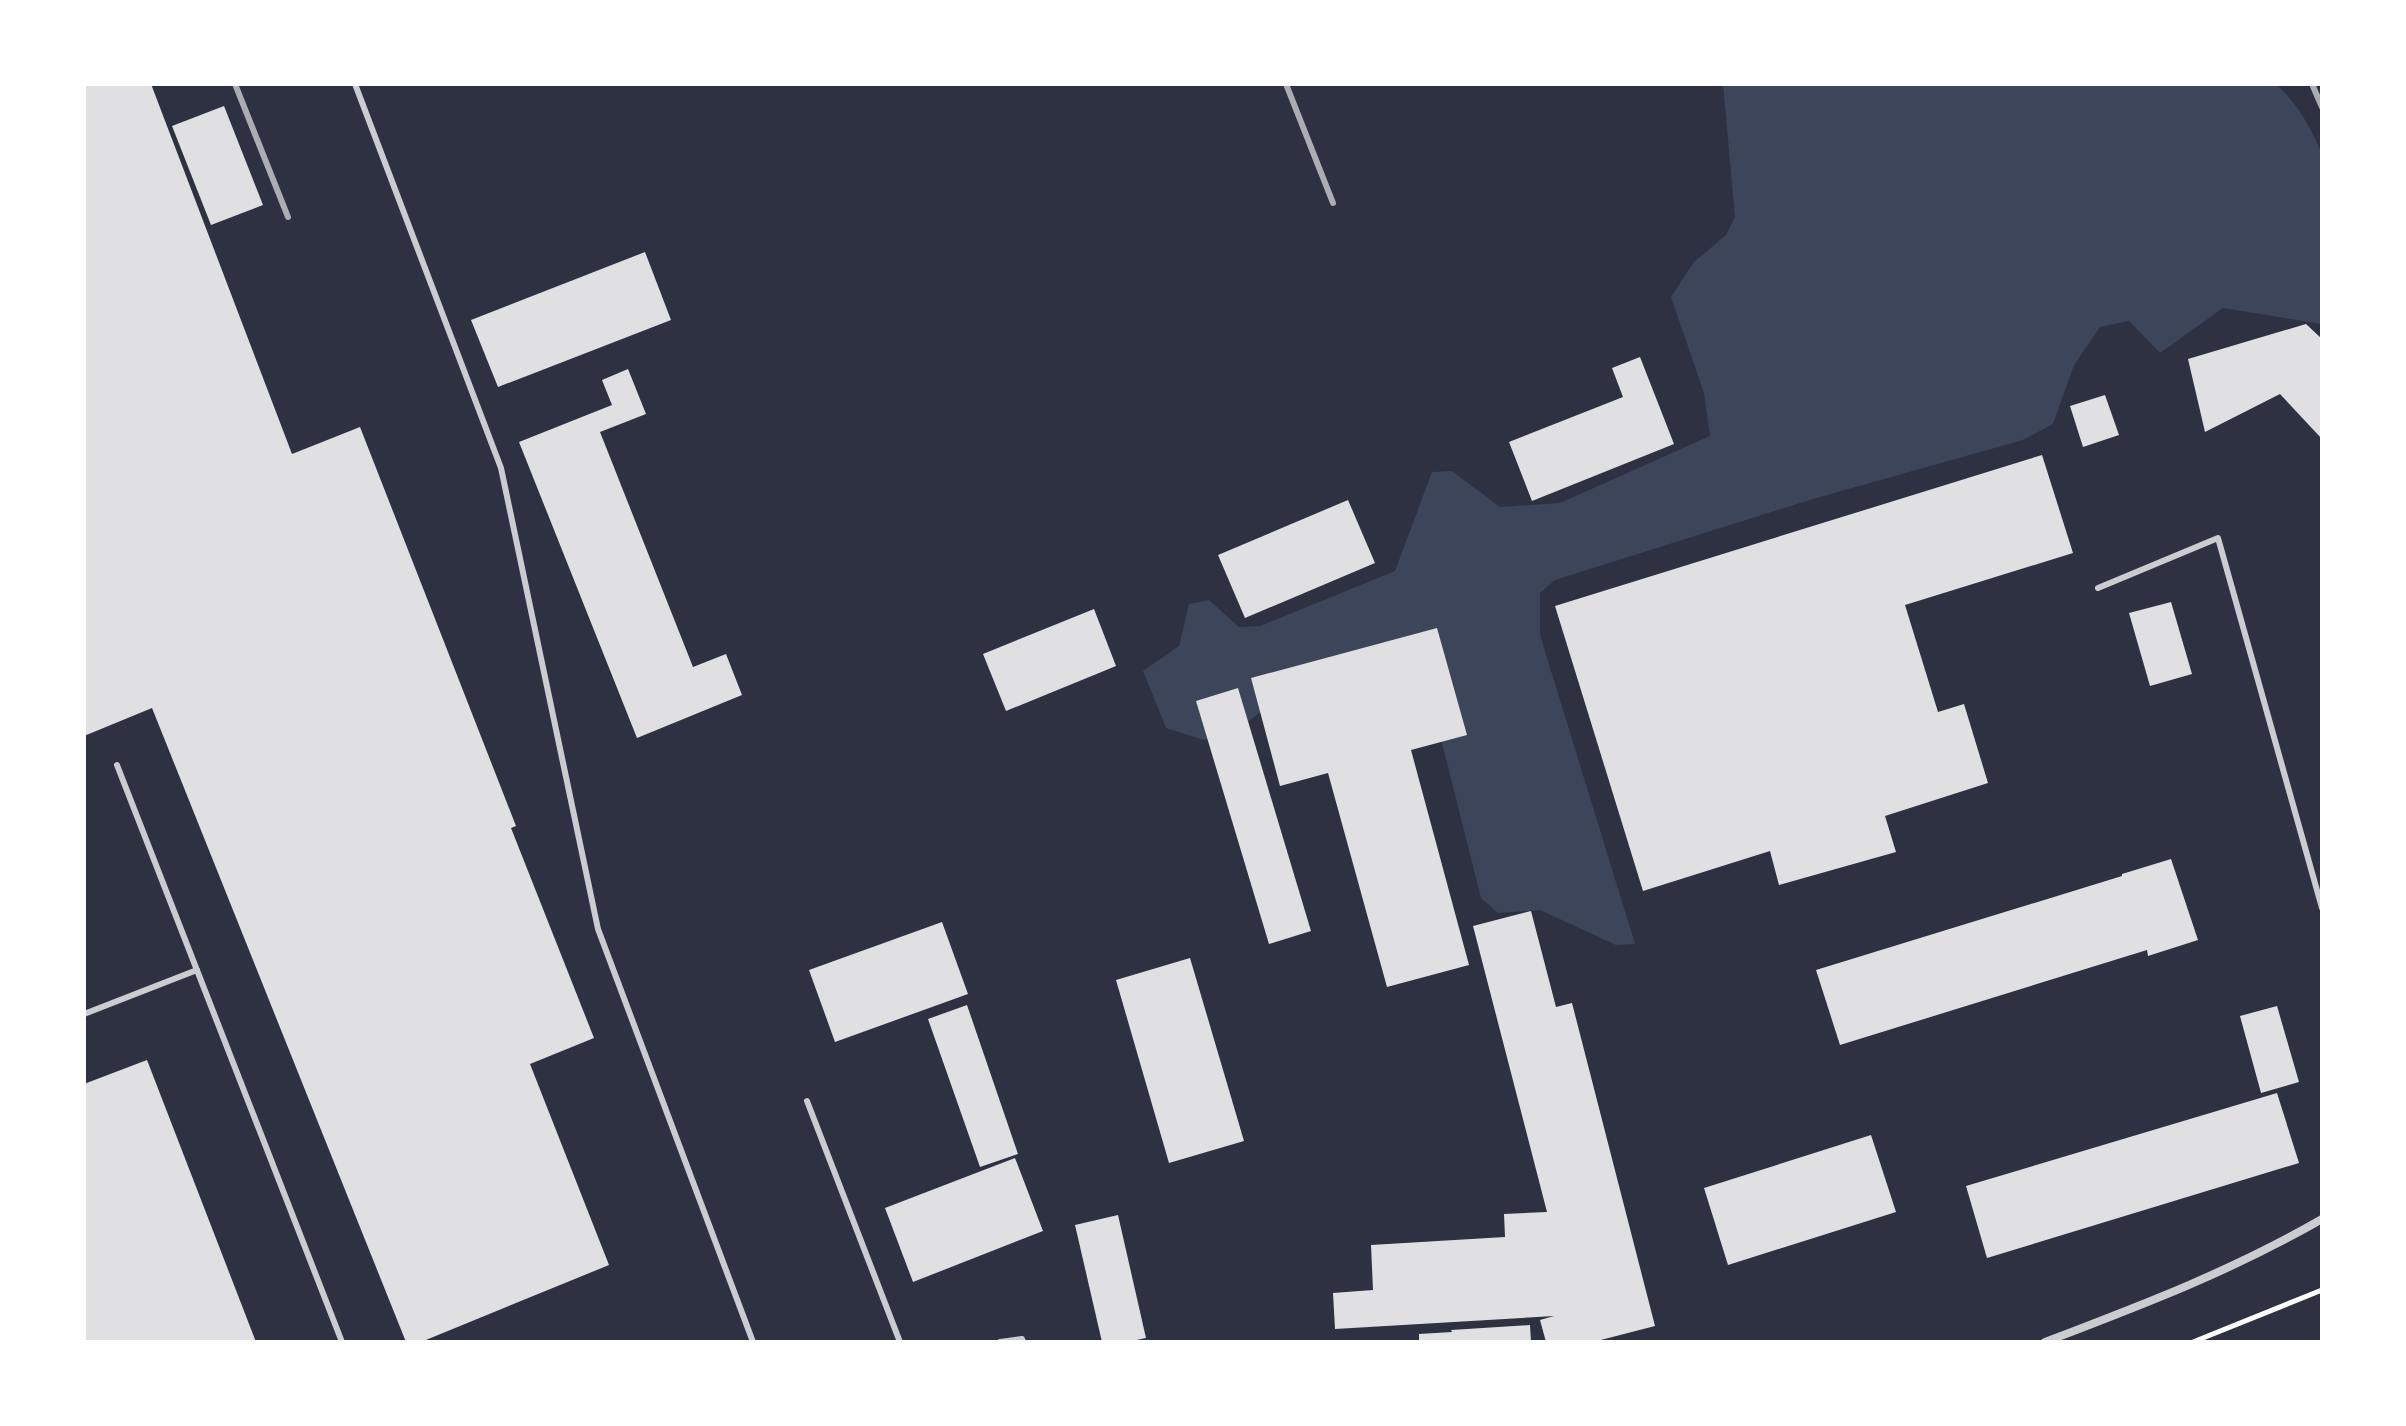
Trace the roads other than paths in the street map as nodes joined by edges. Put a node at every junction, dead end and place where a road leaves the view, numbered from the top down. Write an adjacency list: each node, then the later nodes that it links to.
1 (355, 84): 10 (lane)
2 (2098, 588): 4 (lane)
3 (117, 765): 5 (lane)
4 (2322, 908)
5 (197, 970): 6 (lane); 9 (lane)
6 (84, 1014)
7 (807, 1101): 11 (lane)
8 (2322, 1219): 14 (street)
9 (342, 1342)
10 (753, 1342)
11 (900, 1342)
12 (1000, 1342): 13 (lane)
13 (1023, 1342)
14 (2045, 1342)

